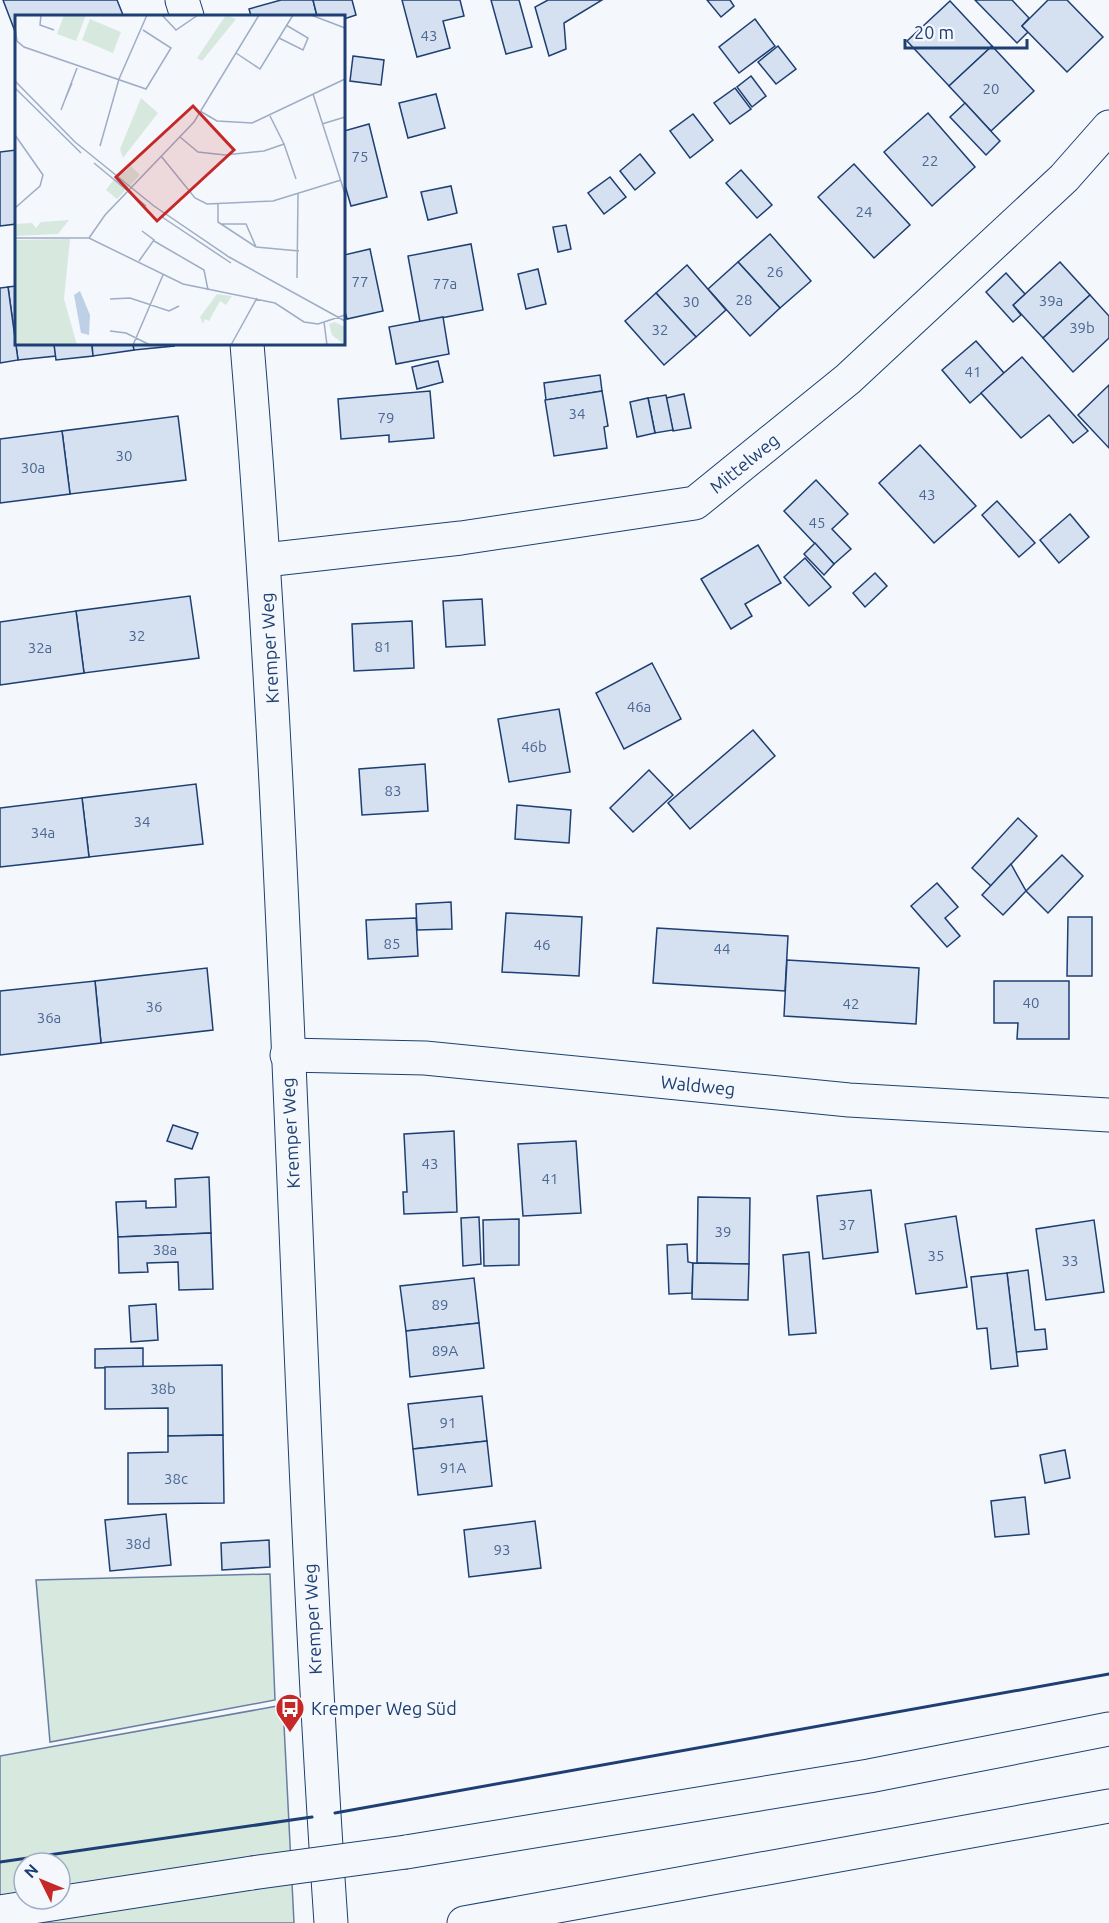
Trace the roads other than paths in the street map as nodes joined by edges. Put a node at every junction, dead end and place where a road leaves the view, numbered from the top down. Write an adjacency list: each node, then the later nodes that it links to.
1 (182, 0): 2 (main road)
2 (187, 15)
3 (1109, 127): 5 (main road, Mittelweg)
4 (247, 345): 5 (main road, Kremper Weg)
5 (265, 560): 6 (main road, Kremper Weg)
6 (287, 1055): 7 (main road, Waldweg); 11 (main road, Kremper Weg)
7 (1109, 1115)
8 (1109, 1729): 10 (main road, bridge)
9 (1109, 1806): 12 (main road)
10 (0, 1912)
11 (331, 1923)
12 (464, 1923)

